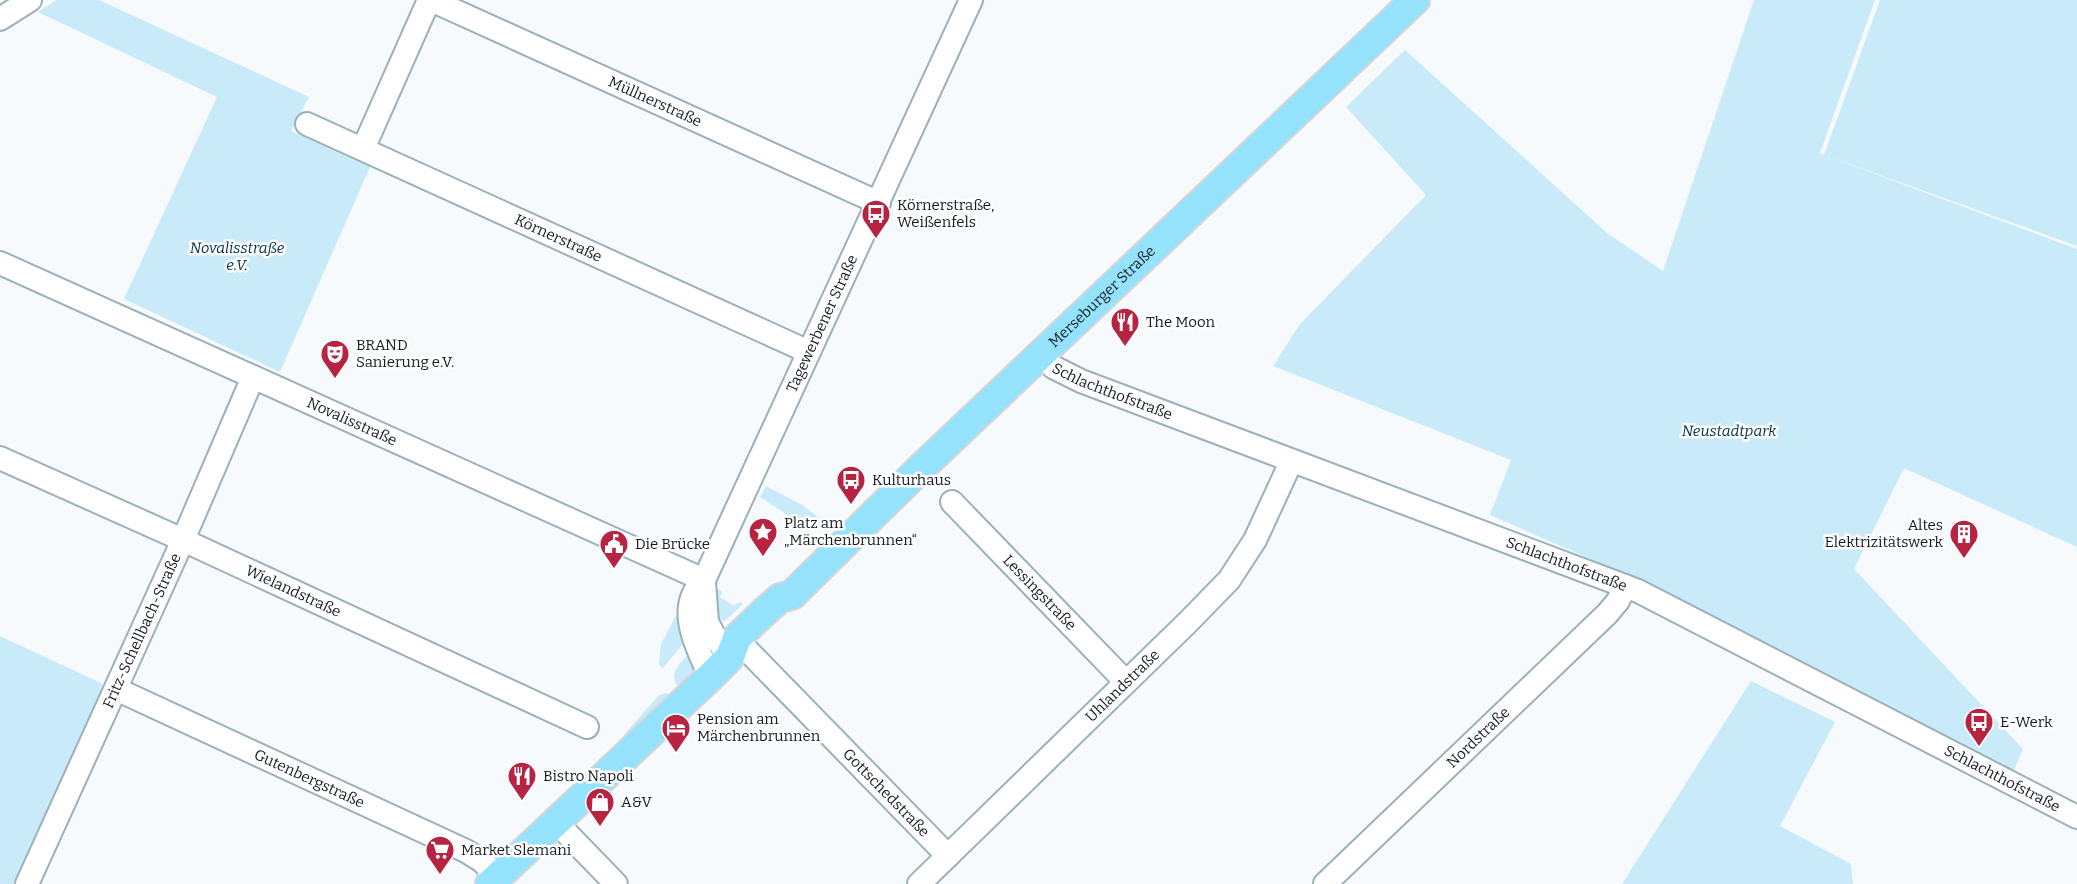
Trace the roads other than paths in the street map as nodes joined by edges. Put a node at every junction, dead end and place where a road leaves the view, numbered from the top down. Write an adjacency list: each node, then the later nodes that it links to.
1 (30, 0): 5 (street)
2 (430, 0): 7 (street); 8 (street, Müllnerstraße)
3 (971, 0): 8 (street, Tagewerbener Straße)
4 (1415, 0): 11 (main road, Merseburger Straße)
5 (0, 19)
6 (307, 124): 7 (street, Körnerstraße)
7 (363, 149): 10 (street, Körnerstraße)
8 (879, 203): 10 (street, Tagewerbener Straße)
9 (0, 263): 12 (street, Novalisstraße)
10 (809, 352): 17 (street, Tagewerbener Straße)
11 (1041, 354): 14 (street, Schlachthofstraße); 19 (main road, Merseburger Straße)
12 (253, 377): 16 (street, Fritz-Schellbach-Straße); 17 (street, Novalisstraße)
13 (0, 458): 16 (street, Wielandstraße)
14 (1291, 462): 18 (street, Schlachthofstraße); 21 (street, Uhlandstraße)
15 (952, 502): 21 (street, Lessingstraße)
16 (183, 540): 22 (street, Fritz-Schellbach-Straße); 23 (street, Wielandstraße)
17 (704, 580): 19 (street, Gottschedstraße); 20 (street, Tagewerbener Straße)
18 (1624, 585): 24 (street, Schlachthofstraße); 31 (street, Nordstraße)
19 (739, 654): 20 (main road, Merseburger Straße); 26 (street, Gottschedstraße)
20 (710, 677): 25 (main road, Merseburger Straße)
21 (1126, 682): 26 (street, Uhlandstraße)
22 (116, 689): 27 (street, Gutenbergstraße); 28 (street, Fritz-Schellbach-Straße)
23 (587, 727)
24 (2077, 817)
25 (556, 822): 27 (main road, Merseburger Straße); 29 (street)
26 (948, 856): 30 (street, Uhlandstraße)
27 (494, 881)
28 (27, 884)
29 (616, 884)
30 (919, 884)
31 (1325, 884)

